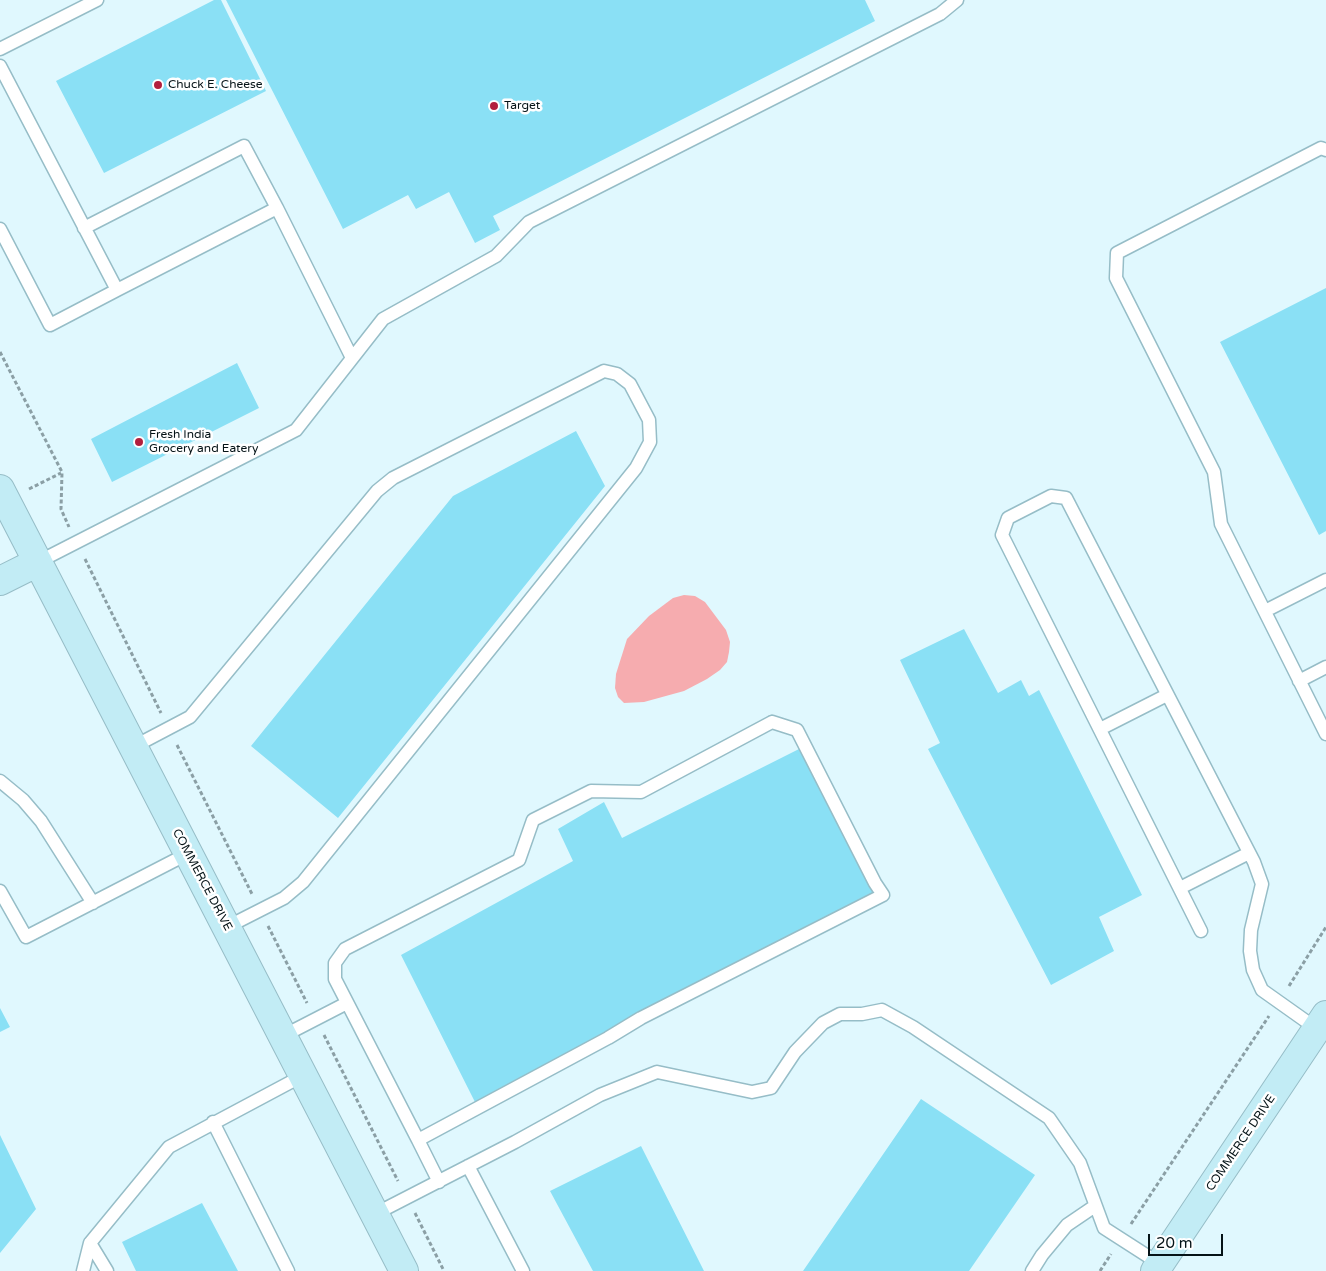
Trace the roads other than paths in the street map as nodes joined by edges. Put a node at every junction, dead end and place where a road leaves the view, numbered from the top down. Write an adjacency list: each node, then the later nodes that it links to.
1 (97, 0): 3 (lane)
2 (958, 0): 10 (lane)
3 (0, 49)
4 (0, 66): 7 (lane)
5 (1326, 150): 15 (lane)
6 (277, 208): 7 (lane); 9 (lane); 10 (lane)
7 (84, 228): 9 (lane)
8 (0, 229): 9 (lane)
9 (117, 290)
10 (352, 358): 12 (lane)
11 (0, 489): 12 (street, COMMERCE DRIVE)
12 (38, 562): 14 (street); 21 (street, COMMERCE DRIVE)
13 (1326, 580): 15 (lane)
14 (0, 581)
15 (1265, 611): 17 (lane)
16 (1326, 667): 17 (lane)
17 (1299, 681): 20 (lane)
18 (1167, 695): 19 (lane); 19 (lane); 24 (lane)
19 (1100, 729): 25 (lane)
20 (1326, 734)
21 (133, 747): 23 (street, COMMERCE DRIVE); 28 (lane)
22 (0, 781): 27 (lane)
23 (189, 853): 27 (lane); 28 (street, COMMERCE DRIVE)
24 (1249, 853): 25 (lane); 31 (lane)
25 (1180, 888): 29 (lane)
26 (0, 891): 27 (lane)
27 (93, 903)
28 (227, 927): 32 (street, COMMERCE DRIVE)
29 (1201, 931)
30 (347, 1003): 32 (lane); 35 (lane); 35 (lane)
31 (1321, 1022): 41 (street, COMMERCE DRIVE)
32 (283, 1036): 33 (street, COMMERCE DRIVE)
33 (304, 1074): 34 (lane); 39 (street, COMMERCE DRIVE)
34 (214, 1122): 40 (lane); 44 (lane)
35 (418, 1140): 37 (lane)
36 (468, 1166): 37 (lane); 38 (lane); 46 (lane)
37 (439, 1182): 39 (lane)
38 (1095, 1206): 41 (lane); 47 (lane)
39 (375, 1214): 45 (street, COMMERCE DRIVE)
40 (90, 1243): 42 (lane); 43 (lane)
41 (1158, 1268)
42 (84, 1271)
43 (106, 1271)
44 (288, 1271)
45 (404, 1271)
46 (523, 1271)
47 (1032, 1271)

